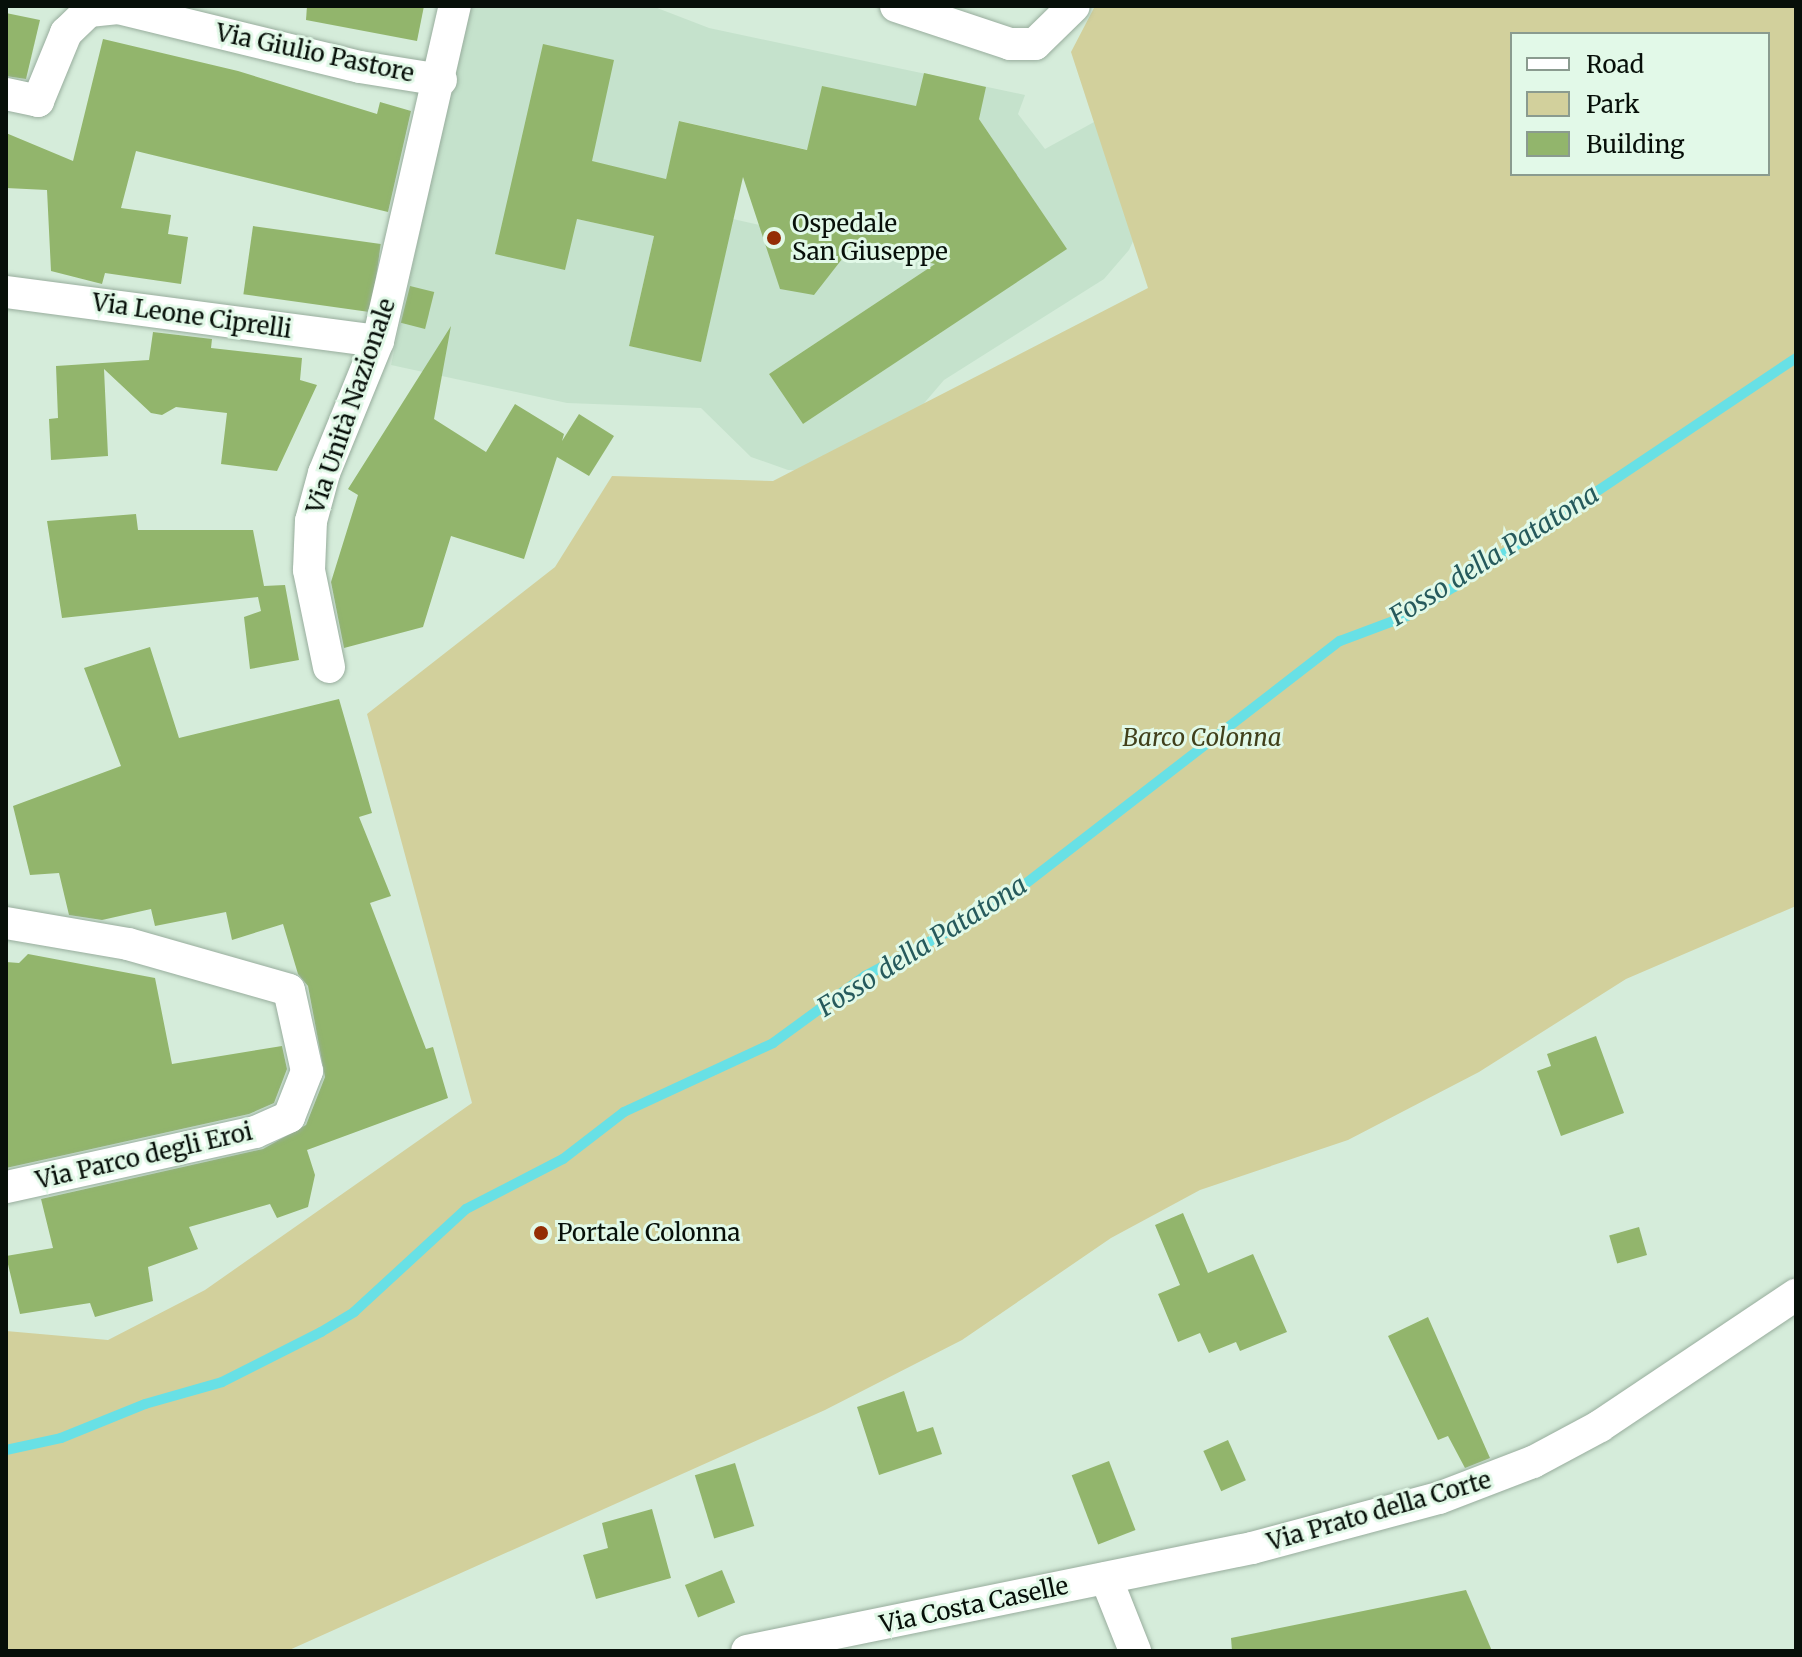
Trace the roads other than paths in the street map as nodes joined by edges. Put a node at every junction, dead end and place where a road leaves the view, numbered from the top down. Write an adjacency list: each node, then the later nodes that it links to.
1 (455, 6): 4 (street, Via Unità Nazionale)
2 (896, 6): 3 (street)
3 (1074, 6)
4 (441, 80): 5 (street, Via Giulio Pastore); 7 (street, Via Unità Nazionale)
5 (6, 94)
6 (6, 292): 7 (street, Via Leone Ciprelli)
7 (378, 341): 8 (street, Via Unità Nazionale)
8 (329, 667)
9 (6, 923): 10 (street, Via Parco degli Eroi)
10 (6, 1187)
11 (1796, 1295): 12 (street, Via Prato della Corte)
12 (1106, 1578): 13 (street, Via Costa Caselle); 14 (street)
13 (747, 1651)
14 (1135, 1651)

